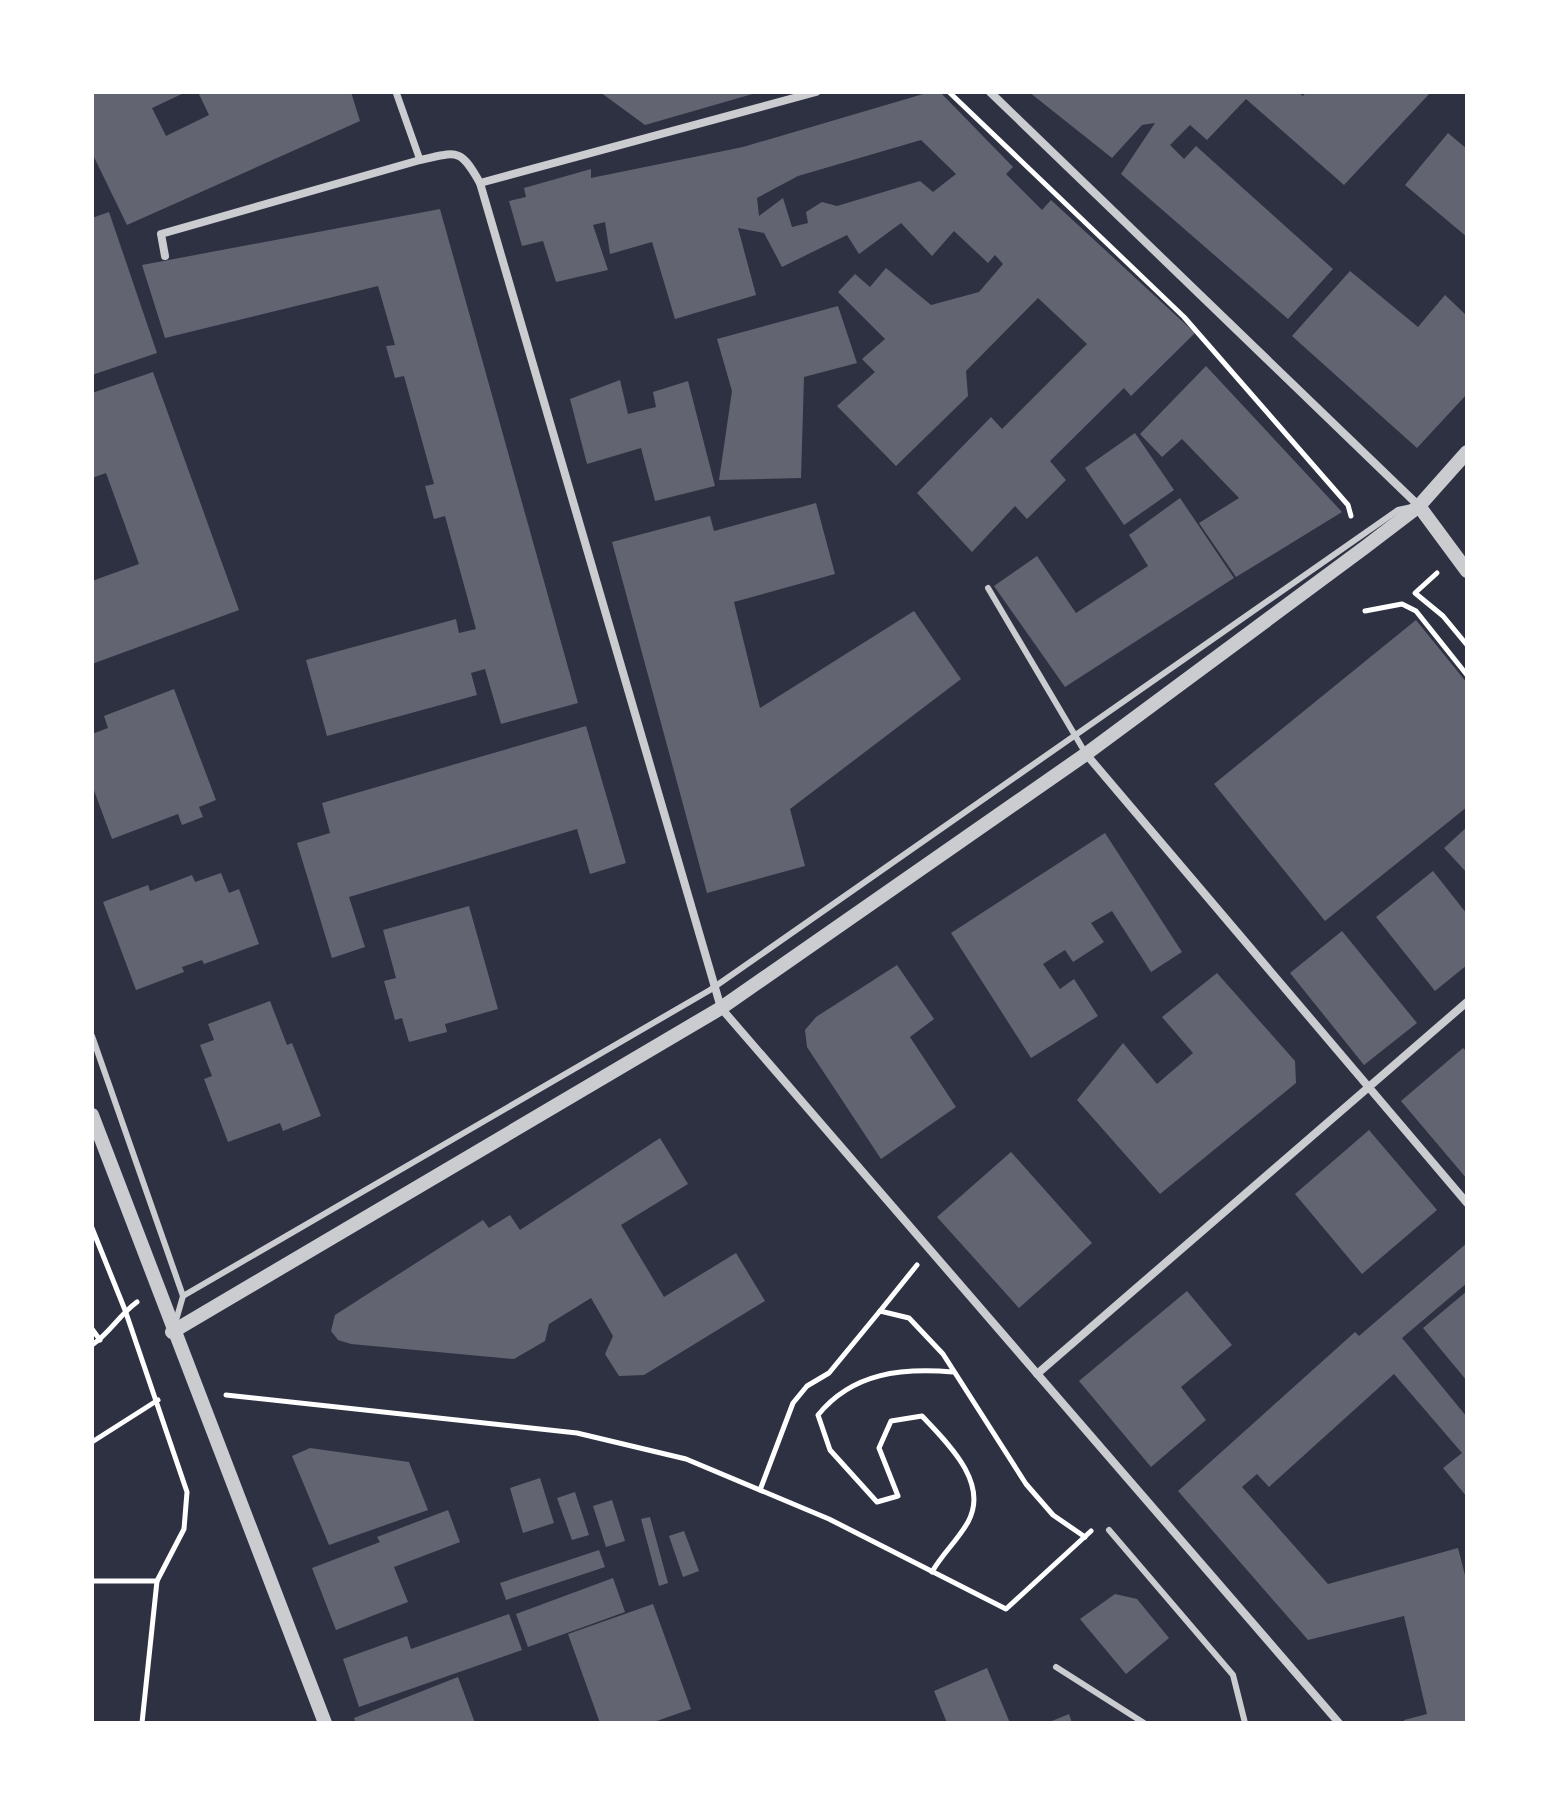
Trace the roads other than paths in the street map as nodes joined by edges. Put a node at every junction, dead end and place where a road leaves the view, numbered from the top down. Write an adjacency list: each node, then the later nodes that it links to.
1 (396, 92): 4 (street)
2 (816, 92): 5 (street)
3 (990, 92): 8 (street)
4 (420, 160): 5 (street); 6 (street)
5 (480, 183): 13 (street)
6 (165, 256)
7 (1467, 452): 8 (street)
8 (1419, 506): 9 (street); 11 (lane); 12 (street)
9 (1467, 571)
10 (988, 588): 11 (lane)
11 (1075, 737): 12 (lane); 13 (lane)
12 (1086, 754): 15 (street); 17 (street)
13 (713, 988): 15 (street); 20 (lane)
14 (1467, 1002): 17 (street)
15 (721, 1008): 21 (street); 22 (street)
16 (92, 1036): 20 (lane)
17 (1368, 1088): 19 (street); 22 (street)
18 (92, 1115): 21 (street)
19 (1467, 1203)
20 (183, 1296): 21 (lane)
21 (172, 1332): 25 (street)
22 (1037, 1374): 28 (street)
23 (1109, 1530): 27 (lane)
24 (1056, 1667): 26 (lane)
25 (325, 1723)
26 (1144, 1723)
27 (1245, 1723)
28 (1339, 1723)

